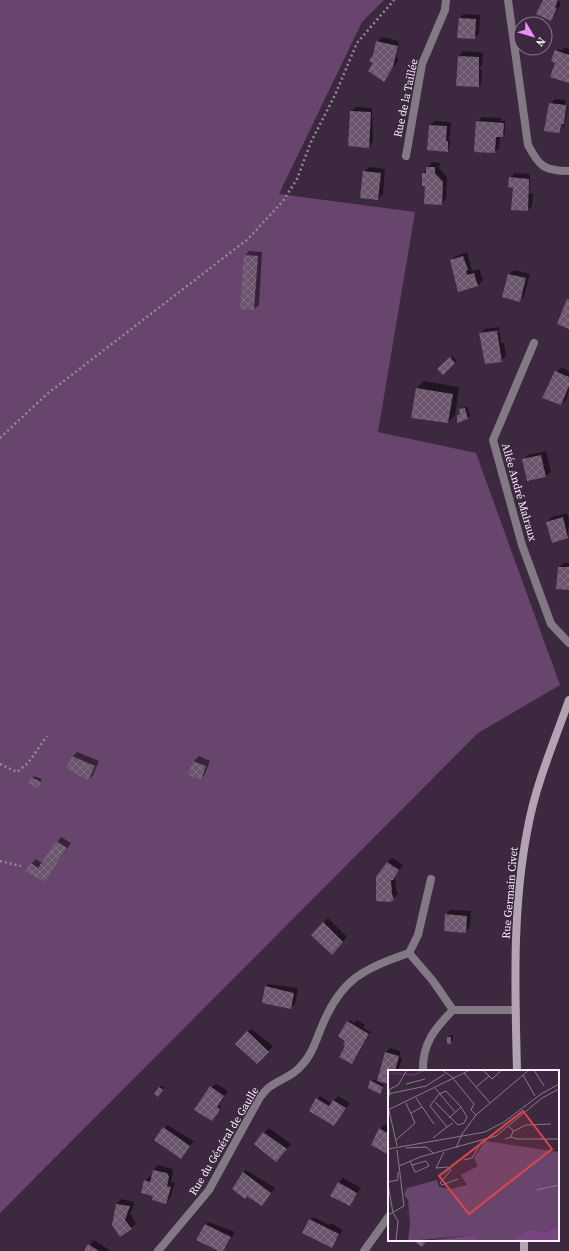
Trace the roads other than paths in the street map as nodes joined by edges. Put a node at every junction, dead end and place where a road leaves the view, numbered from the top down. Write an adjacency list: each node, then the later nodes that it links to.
1 (446, 0): 3 (street, Rue de la Taillée)
2 (508, 0): 4 (street)
3 (406, 156)
4 (569, 171)
5 (534, 343): 6 (street, Allée André Malraux)
6 (569, 643)
7 (569, 700): 11 (street, Rue Germain Civet)
8 (430, 879): 9 (street)
9 (409, 953): 10 (street); 15 (street, Rue du Général de Gaulle)
10 (453, 1010): 11 (street); 12 (street)
11 (516, 1010): 13 (street, Rue Germain Civet)
12 (423, 1070)
13 (517, 1070)
14 (388, 1217): 16 (street)
15 (158, 1251)
16 (364, 1251)

